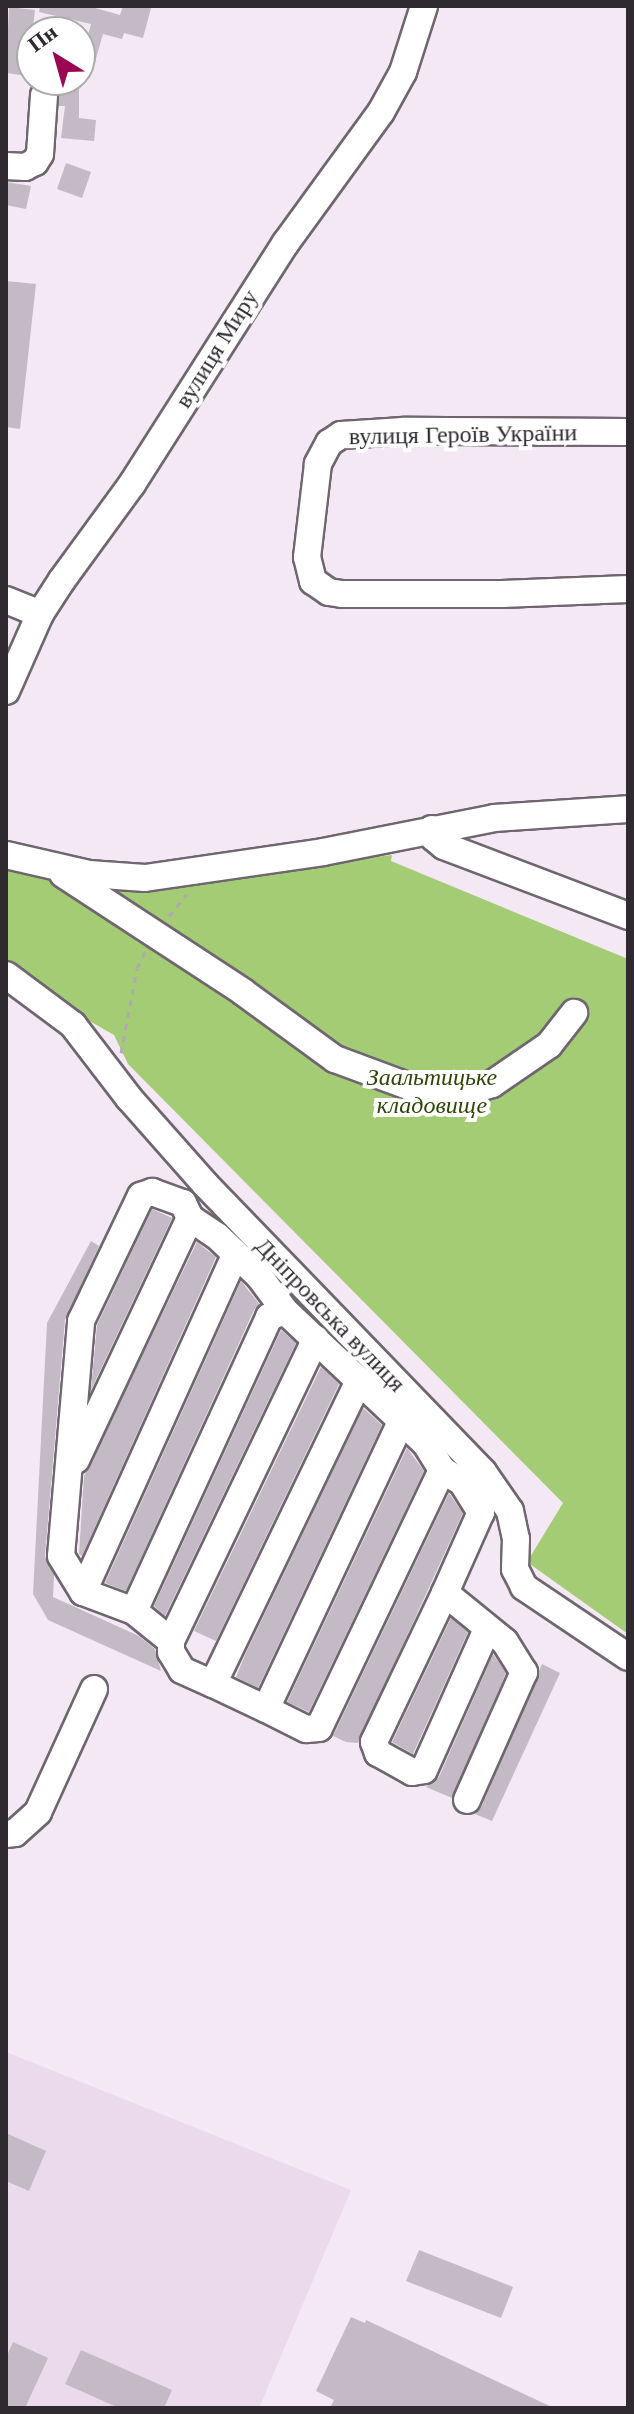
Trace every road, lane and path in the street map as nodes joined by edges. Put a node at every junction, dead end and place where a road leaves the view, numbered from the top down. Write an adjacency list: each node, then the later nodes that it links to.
1 (424, 6): 7 (street, вулиця Миру)
2 (44, 96): 3 (street)
3 (6, 166)
4 (628, 432): 5 (street, вулиця Героїв України)
5 (628, 589)
6 (6, 600): 7 (street)
7 (40, 614): 8 (street, вулиця Миру)
8 (6, 691)
9 (628, 809): 10 (street)
10 (432, 829): 13 (street); 14 (street)
11 (6, 855): 12 (street)
12 (50, 865): 13 (street); 15 (street)
13 (210, 869): 15 (path)
14 (628, 916)
15 (155, 934): 17 (street); 18 (path)
16 (6, 975): 18 (street, Дніпровська вулиця)
17 (574, 1013)
18 (116, 1080): 21 (street, Дніпровська вулиця)
19 (190, 1218): 20 (street); 27 (street); 27 (street)
20 (235, 1255): 22 (street); 28 (street)
21 (323, 1303): 23 (street); 33 (street, Дніпровська вулиця)
22 (285, 1311): 23 (street); 30 (street)
23 (312, 1334): 24 (street); 32 (street)
24 (359, 1380): 25 (street); 34 (street)
25 (401, 1422): 26 (street); 36 (street)
26 (442, 1470): 29 (street); 36 (street)
27 (69, 1474): 28 (street)
28 (83, 1592): 30 (street)
29 (445, 1593): 31 (street); 31 (street)
30 (134, 1611): 32 (street)
31 (487, 1629): 37 (street)
32 (171, 1641): 34 (street)
33 (628, 1657)
34 (213, 1684): 36 (street)
35 (94, 1689): 38 (street)
36 (266, 1709)
37 (467, 1800)
38 (6, 1834)

